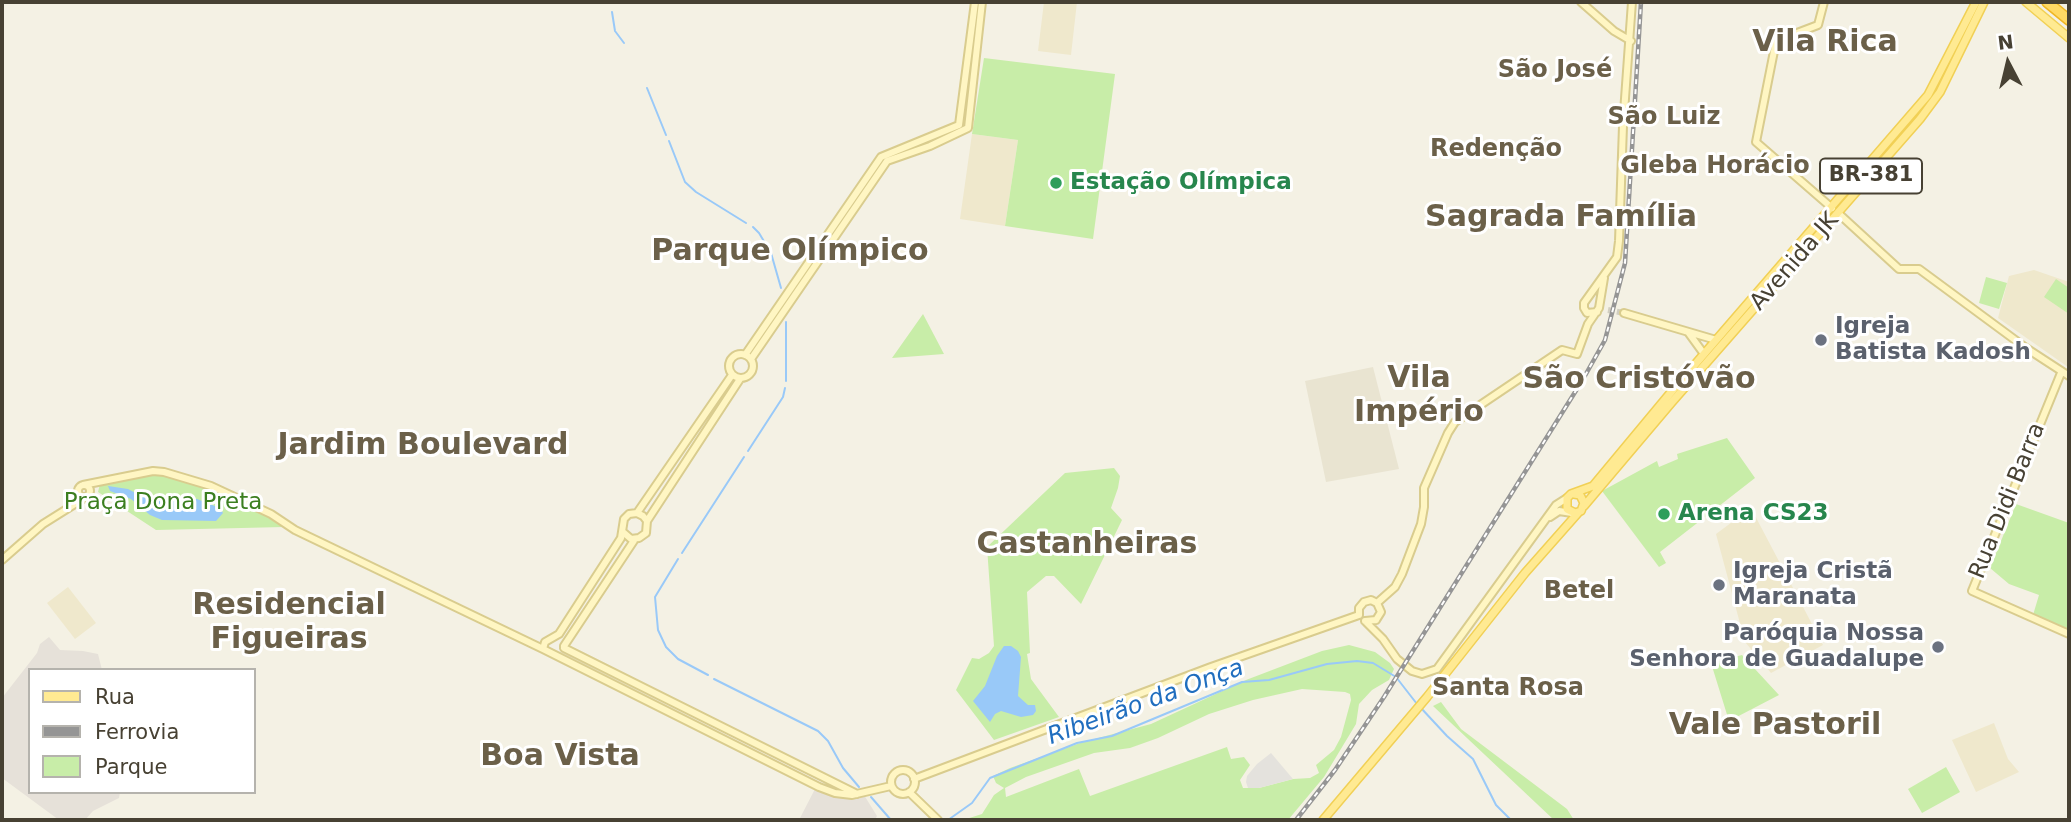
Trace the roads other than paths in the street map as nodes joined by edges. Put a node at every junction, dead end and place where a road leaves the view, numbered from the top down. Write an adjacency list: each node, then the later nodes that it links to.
1 (975, 2): 24 (street)
2 (982, 2): 24 (street)
3 (1581, 2): 12 (street)
4 (1632, 2): 12 (street)
5 (1824, 2): 13 (street)
6 (1976, 2): 13 (main road, Avenida JK / BR-381)
7 (1984, 2): 13 (main road, Avenida JK / BR-381)
8 (2026, 2): 11 (main road)
9 (2047, 2): 10 (highway)
10 (2069, 20)
11 (2069, 37)
12 (1631, 41): 14 (street)
13 (1835, 211): 22 (main road, Avenida JK / BR-381); 25 (street)
14 (1604, 278): 15 (street); 16 (street)
15 (1587, 299): 16 (street); 18 (street)
16 (1599, 308): 17 (street); 18 (street); 20 (street)
17 (1608, 310)
18 (1585, 311): 20 (street)
19 (1623, 313): 21 (street)
20 (1588, 324): 41 (street)
21 (1688, 332): 22 (street); 23 (street)
22 (1717, 341): 23 (main road, Avenida JK / BR-381); 23 (street)
23 (1705, 354): 33 (main road, Avenida JK / BR-381); 33 (main road, Avenida JK / BR-381)
24 (748, 357): 26 (street); 28 (street)
25 (2061, 373): 27 (street); 45 (street, Rua Didi Barra)
26 (732, 375): 28 (street); 34 (street)
27 (2069, 376)
28 (740, 379): 36 (street)
29 (98, 482): 30 (street); 31 (street); 49 (street)
30 (80, 486): 31 (street); 32 (street)
31 (88, 495): 32 (street)
32 (72, 504): 40 (street)
33 (1572, 505): 35 (street); 35 (street); 37 (main road, Avenida JK / BR-381); 37 (main road)
34 (637, 513): 36 (street); 38 (street)
35 (1548, 518): 47 (street)
36 (647, 521): 39 (street)
37 (1567, 525): 56 (main road, Avenida JK / BR-381)
38 (623, 532): 39 (street); 46 (street)
39 (635, 539): 48 (street)
40 (2, 560)
41 (1377, 603): 42 (street); 43 (street)
42 (1359, 615): 44 (street); 51 (street)
43 (1377, 620): 44 (street); 47 (street)
44 (1366, 622): 47 (street)
45 (2069, 634)
46 (554, 638): 48 (street); 49 (street)
47 (1383, 639)
48 (564, 647): 50 (street); 54 (street)
49 (542, 649): 50 (street)
50 (559, 657): 54 (street)
51 (914, 779): 52 (street); 53 (street)
52 (891, 786): 53 (street); 54 (street)
53 (909, 792): 55 (street)
54 (858, 794)
55 (938, 820)
56 (1323, 820)

